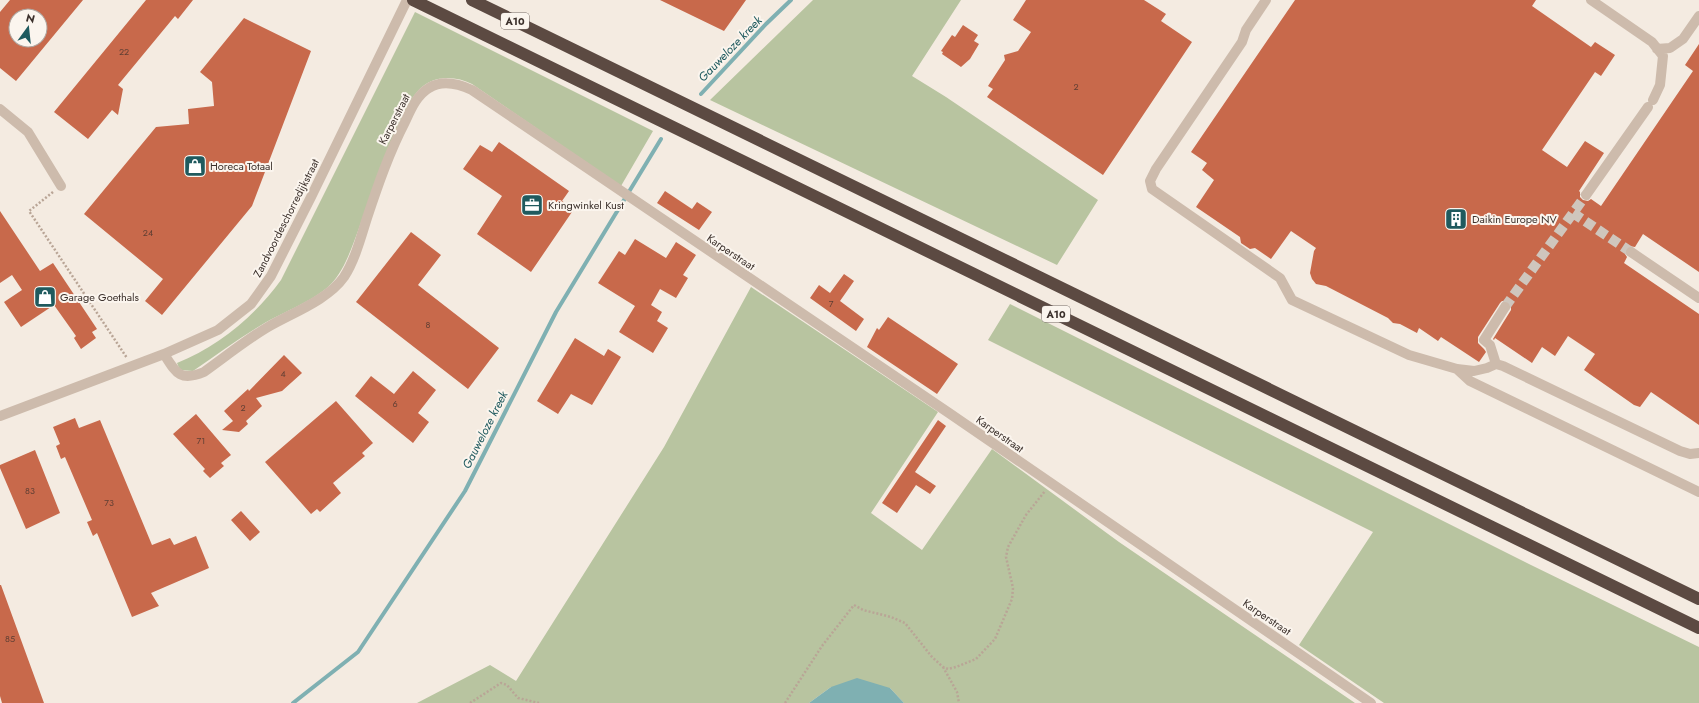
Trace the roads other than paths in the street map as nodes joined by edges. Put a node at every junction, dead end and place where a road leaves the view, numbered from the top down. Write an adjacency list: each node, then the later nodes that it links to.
1 (407, 0): 14 (street, Zandvoordeschorredijkstraat)
2 (412, 0): 21 (highway, A10)
3 (472, 0): 20 (highway, A10)
4 (1266, 0): 16 (street)
5 (1591, 0): 7 (street)
6 (1699, 16): 7 (street)
7 (1657, 49): 10 (street)
8 (0, 109): 9 (street)
9 (61, 186)
10 (1586, 195)
11 (1631, 252): 12 (street)
12 (1699, 298)
13 (1505, 307): 15 (street)
14 (164, 354): 17 (street, Zandvoordeschorredijkstraat); 22 (street, Karperstraat)
15 (1496, 364): 16 (street); 18 (street)
16 (1457, 369): 19 (street)
17 (0, 416)
18 (1699, 453)
19 (1699, 492)
20 (1699, 599)
21 (1699, 628)
22 (1371, 703)

